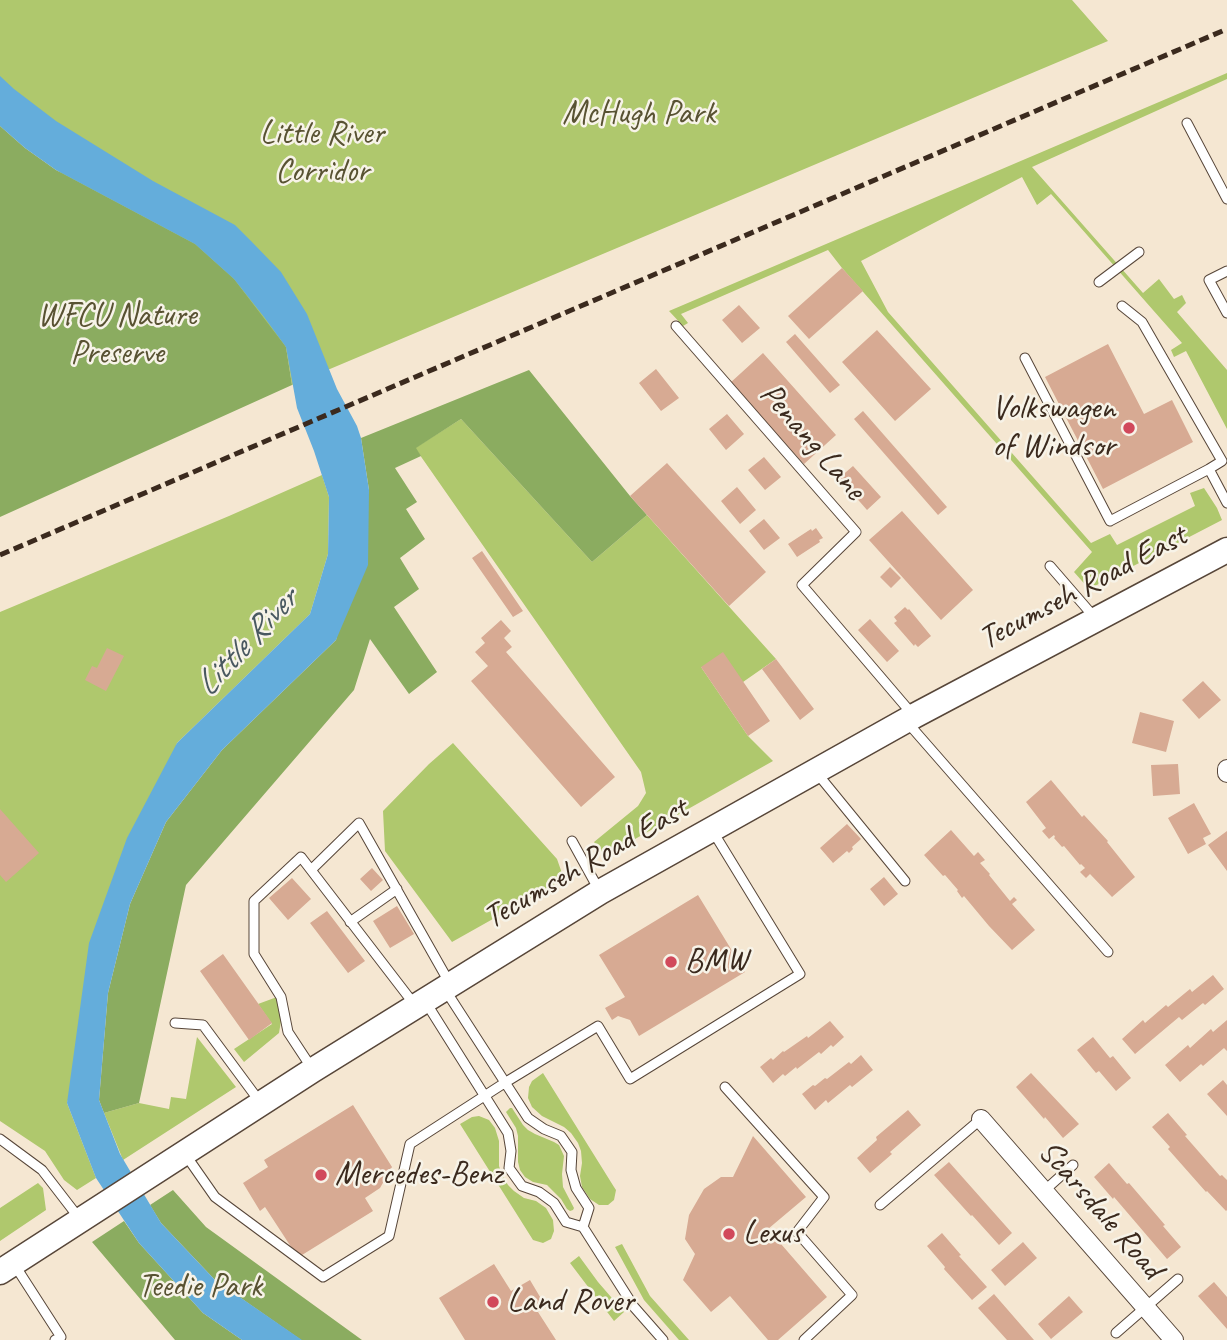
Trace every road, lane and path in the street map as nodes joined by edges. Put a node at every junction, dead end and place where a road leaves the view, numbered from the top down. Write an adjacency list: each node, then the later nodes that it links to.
1 (1187, 123): 2 (lane)
2 (1227, 199)
3 (1139, 252): 5 (lane)
4 (1227, 271): 7 (lane)
5 (1099, 282)
6 (1122, 306): 10 (lane)
7 (1227, 313)
8 (676, 326): 15 (lane, Penang Lane)
9 (1025, 358): 10 (lane)
10 (1209, 469): 11 (lane)
11 (1227, 503)
12 (1227, 550): 14 (main road, Tecumseh Road East)
13 (1050, 566): 14 (lane)
14 (1096, 619): 15 (main road, Tecumseh Road East)
15 (910, 718): 16 (main road, Tecumseh Road East); 24 (lane)
16 (815, 771): 17 (main road, Tecumseh Road East); 20 (lane)
17 (712, 829): 22 (main road, Tecumseh Road East); 28 (lane)
18 (572, 841): 22 (lane)
19 (311, 870): 21 (lane); 23 (lane); 27 (lane)
20 (905, 880)
21 (397, 889): 23 (lane); 25 (lane)
22 (600, 892): 25 (main road, Tecumseh Road East)
23 (351, 922): 25 (lane)
24 (1108, 952)
25 (433, 994): 27 (main road, Tecumseh Road East); 28 (lane); 30 (lane)
26 (174, 1023): 31 (lane)
27 (313, 1070): 31 (main road, Tecumseh Road East)
28 (506, 1082): 30 (lane); 39 (lane)
29 (725, 1087): 46 (lane)
30 (485, 1096): 34 (lane); 39 (lane)
31 (261, 1103): 34 (main road, Tecumseh Road East)
32 (981, 1119): 36 (street, Scarsdale Road); 37 (lane)
33 (0, 1139): 38 (lane)
34 (184, 1153): 38 (main road, Tecumseh Road East)
35 (1073, 1165): 36 (lane)
36 (1044, 1192): 42 (street, Scarsdale Road)
37 (880, 1205)
38 (80, 1220): 40 (main road, Tecumseh Road East)
39 (583, 1227): 45 (lane)
40 (7, 1267): 44 (lane)
41 (1178, 1279): 42 (lane)
42 (1145, 1307): 43 (lane); 47 (street, Scarsdale Road)
43 (1116, 1333)
44 (55, 1340)
45 (663, 1340)
46 (803, 1340)
47 (1174, 1340)

